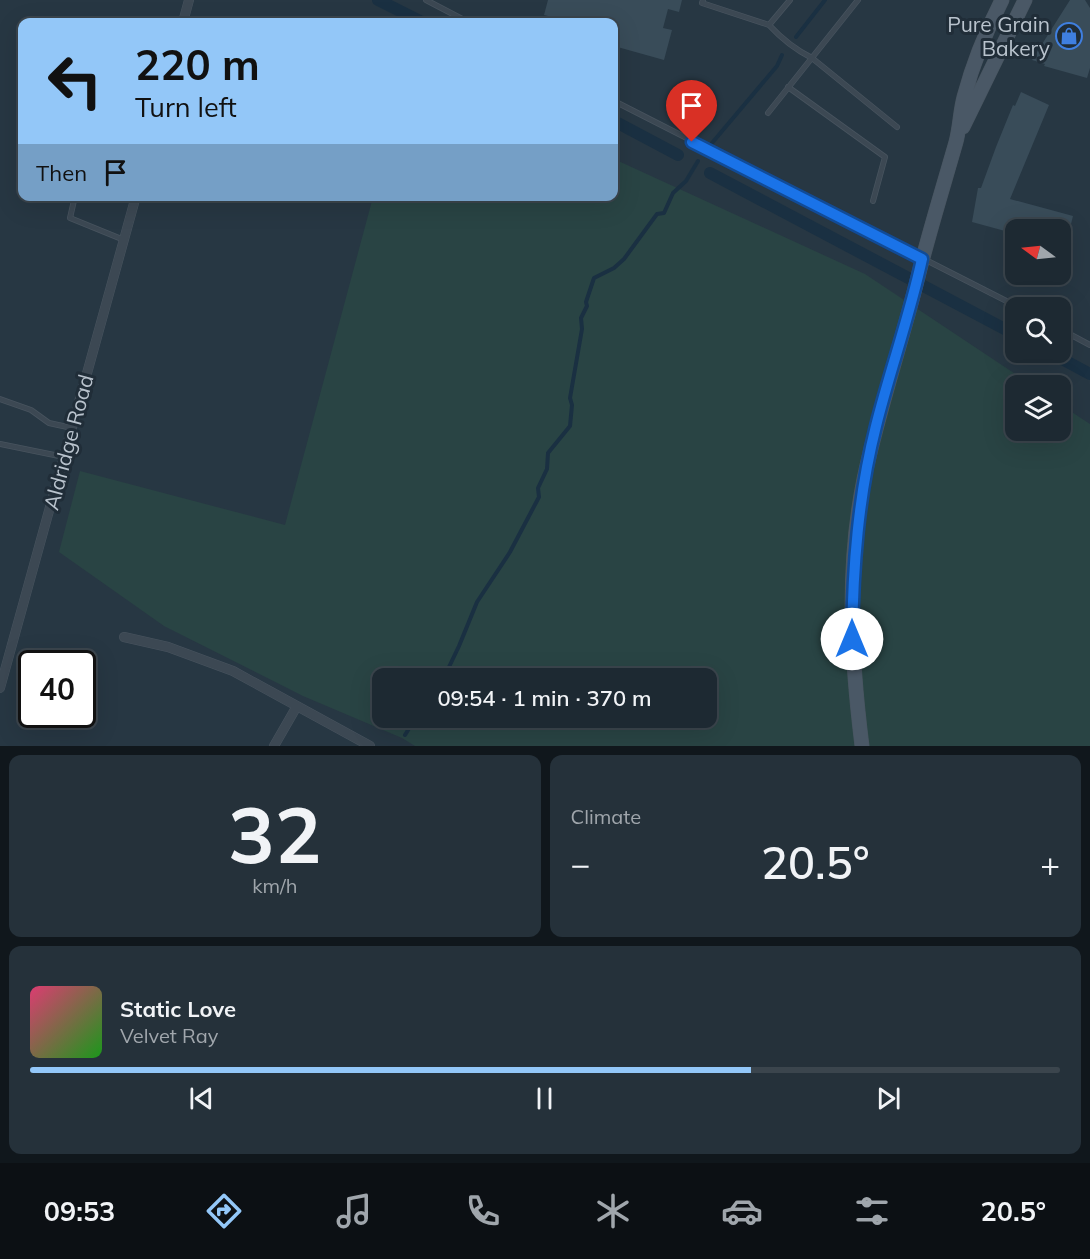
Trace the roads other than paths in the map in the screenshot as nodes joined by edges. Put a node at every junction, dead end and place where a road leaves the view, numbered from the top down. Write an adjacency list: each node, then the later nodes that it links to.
1 (189, 0): 8 (street)
2 (426, 0): 9 (lane)
3 (703, 0): 10 (lane)
4 (790, 0): 10 (lane)
5 (858, 0): 11 (lane)
6 (1002, 0): 16 (street)
7 (1024, 0): 16 (street)
8 (184, 18)
9 (460, 18)
10 (769, 25): 11 (lane)
11 (812, 58): 12 (lane); 15 (lane)
12 (788, 87): 14 (lane); 19 (lane)
13 (618, 103): 21 (lane)
14 (768, 113)
15 (897, 127)
16 (957, 139): 21 (street)
17 (74, 201): 20 (lane)
18 (135, 201): 20 (street, Aldridge Road)
19 (873, 201)
20 (124, 240): 26 (street, Aldridge Road)
21 (922, 263): 22 (lane); 34 (street)
22 (1005, 301)
23 (1071, 335): 24 (lane)
24 (1090, 345)
25 (0, 399): 26 (lane)
26 (72, 428): 28 (street, Aldridge Road)
27 (0, 444): 28 (lane)
28 (64, 457): 30 (street, Aldridge Road)
29 (124, 637): 31 (street)
30 (0, 688)
31 (297, 706): 32 (street); 33 (street)
32 (274, 746)
33 (370, 746)
34 (862, 746)

